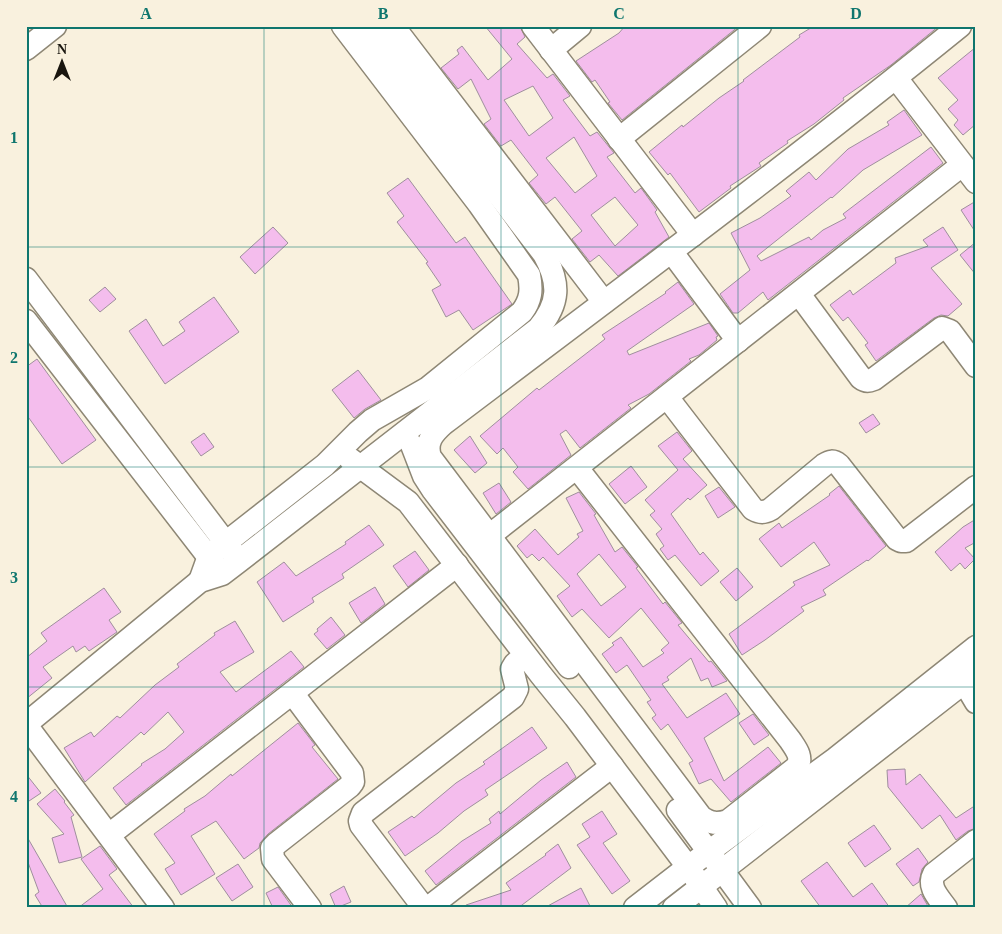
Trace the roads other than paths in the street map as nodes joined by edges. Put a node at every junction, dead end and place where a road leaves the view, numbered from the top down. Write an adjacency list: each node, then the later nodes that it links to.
1 (55, 26): 9 (street)
2 (343, 26): 15 (street)
3 (369, 26): 15 (street)
4 (393, 26): 18 (street)
5 (533, 26): 10 (street)
6 (580, 26): 10 (street)
7 (760, 26): 12 (street)
8 (960, 26): 11 (street)
9 (26, 49)
10 (551, 50): 12 (street)
11 (896, 78): 13 (street); 16 (street)
12 (619, 139): 16 (street)
13 (962, 165): 14 (street); 20 (street)
14 (976, 182)
15 (487, 197): 18 (street); 27 (street)
16 (693, 235): 17 (street)
17 (672, 251): 21 (street); 23 (street)
18 (560, 262): 21 (street); 24 (street)
19 (26, 280): 34 (street)
20 (798, 294): 23 (street); 25 (street)
21 (604, 302): 24 (street)
22 (26, 320): 34 (street)
23 (738, 341): 26 (street)
24 (522, 353): 28 (street); 33 (street)
25 (976, 366)
26 (667, 397): 31 (street); 32 (street)
27 (391, 409): 28 (street); 29 (street)
28 (406, 433): 30 (street); 44 (street)
29 (340, 450): 30 (street); 34 (street)
30 (361, 468): 34 (street); 35 (street)
31 (578, 468): 33 (street); 43 (street)
32 (976, 487)
33 (489, 536): 44 (street)
34 (224, 559): 41 (street)
35 (457, 566): 37 (street); 39 (street)
36 (976, 648): 38 (street)
37 (525, 655): 42 (street); 53 (street)
38 (965, 673): 40 (street); 43 (street); 49 (street)
39 (293, 694): 45 (street); 52 (street)
40 (976, 702)
41 (26, 724): 45 (street)
42 (612, 766): 48 (street); 54 (street)
43 (766, 800): 44 (street); 47 (street)
44 (681, 801): 47 (street)
45 (109, 835): 51 (street)
46 (976, 842): 59 (street)
47 (710, 851): 48 (street); 49 (street)
48 (688, 867): 50 (street); 55 (street)
49 (723, 870): 50 (street); 58 (street)
50 (702, 886): 56 (street); 57 (street)
51 (163, 908)
52 (310, 908)
53 (424, 908)
54 (428, 908)
55 (635, 908)
56 (674, 908)
57 (716, 908)
58 (750, 908)
59 (946, 908)

